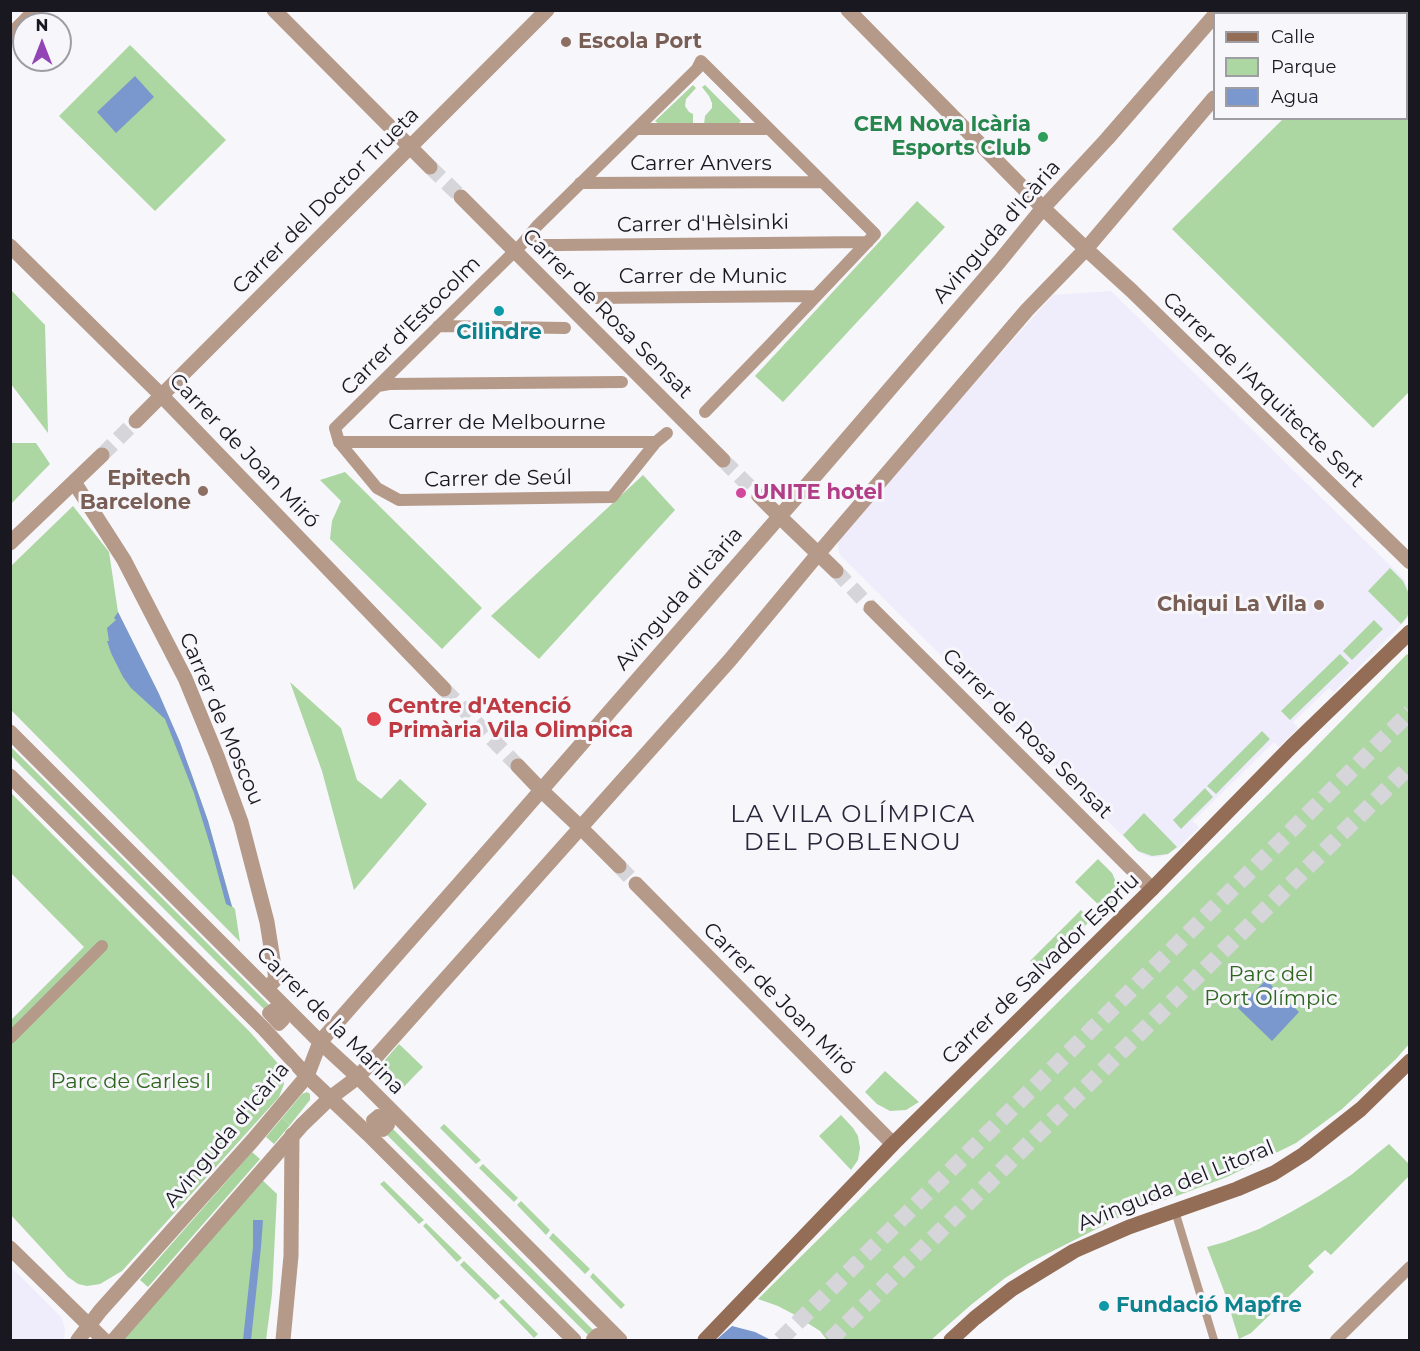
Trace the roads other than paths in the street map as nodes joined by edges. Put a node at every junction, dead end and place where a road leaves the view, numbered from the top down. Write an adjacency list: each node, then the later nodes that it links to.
1 (36, 10): 6 (street)
2 (274, 10): 10 (street)
3 (547, 10): 10 (street, Carrer del Doctor Trueta)
4 (848, 10): 15 (street)
5 (1213, 18): 15 (street, Avinguda d'Icària)
6 (10, 36)
7 (1213, 100): 19 (street)
8 (636, 129): 9 (street); 9 (street, Carrer d'Estocolm); 13 (street, Carrer d'Estocolm)
9 (769, 129): 12 (street)
10 (410, 147): 11 (street); 27 (street, Carrer del Doctor Trueta)
11 (430, 167)
12 (823, 182): 13 (street, Carrer Anvers); 16 (street)
13 (580, 183): 20 (street, Carrer d'Estocolm)
14 (461, 197): 20 (street, Carrer de Rosa Sensat)
15 (1043, 208): 19 (street, Carrer de l'Arquitecte Sert); 37 (street, Avinguda d'Icària)
16 (868, 242): 17 (street, Carrer d'Hèlsinki); 21 (street)
17 (538, 245)
18 (10, 246): 27 (street, Carrer de Joan Miró)
19 (1086, 249): 39 (street); 40 (street, Carrer de l'Arquitecte Sert)
20 (515, 251): 23 (street, Carrer d'Estocolm); 34 (street, Carrer de Rosa Sensat)
21 (816, 296): 22 (street, Carrer de Munic); 28 (street)
22 (591, 297)
23 (438, 326): 24 (street); 26 (street, Carrer d'Estocolm)
24 (566, 328)
25 (622, 382): 26 (street)
26 (378, 386): 31 (street, Carrer d'Estocolm)
27 (162, 396): 29 (street, Carrer del Doctor Trueta); 44 (street, Carrer de Joan Miró)
28 (705, 412)
29 (136, 421)
30 (667, 433): 32 (street)
31 (339, 442): 32 (street, Carrer de Melbourne); 32 (street, Carrer de Seúl)
32 (656, 442)
33 (102, 454): 35 (street)
34 (723, 460)
35 (74, 482): 38 (street); 54 (street, Carrer de Moscou)
36 (759, 496): 37 (street)
37 (779, 516): 39 (street); 48 (street, Avinguda d'Icària)
38 (10, 543)
39 (818, 554): 41 (street); 49 (street)
40 (1410, 562)
41 (836, 571)
42 (871, 608): 52 (street, Carrer de Rosa Sensat)
43 (1410, 632): 52 (main road, Carrer de Salvador Espriu)
44 (444, 689)
45 (10, 732): 54 (street, Carrer de la Marina)
46 (518, 766): 48 (street)
47 (10, 776): 58 (street)
48 (541, 790): 49 (street); 56 (street, Avinguda d'Icària)
49 (580, 827): 50 (street); 59 (street)
50 (619, 866)
51 (636, 884): 62 (street, Carrer de Joan Miró)
52 (1152, 889): 62 (main road, Carrer de Salvador Espriu)
53 (102, 946): 55 (street)
54 (267, 988): 56 (street, Carrer de la Marina)
55 (10, 1038)
56 (320, 1042): 58 (street, Avinguda d'Icària); 59 (street, Carrer de la Marina)
57 (1410, 1060): 63 (main road, Avinguda del Litoral)
58 (307, 1076): 60 (street); 66 (street, Avinguda d'Icària)
59 (358, 1077): 60 (street); 74 (street, Carrer de la Marina)
60 (330, 1098): 61 (street); 71 (street)
61 (292, 1135): 69 (street); 70 (street)
62 (893, 1144): 75 (main road, Carrer de Salvador Espriu)
63 (1175, 1210): 76 (main road, Avinguda del Litoral); 77 (lane)
64 (10, 1248): 66 (street)
65 (1410, 1268): 78 (street)
66 (89, 1325): 67 (street, Avinguda d'Icària); 68 (street)
67 (78, 1341)
68 (104, 1341)
69 (114, 1341)
70 (283, 1341)
71 (574, 1341)
72 (593, 1341): 73 (street)
73 (603, 1341)
74 (620, 1341)
75 (705, 1341)
76 (951, 1341)
77 (1214, 1341)
78 (1336, 1341)

